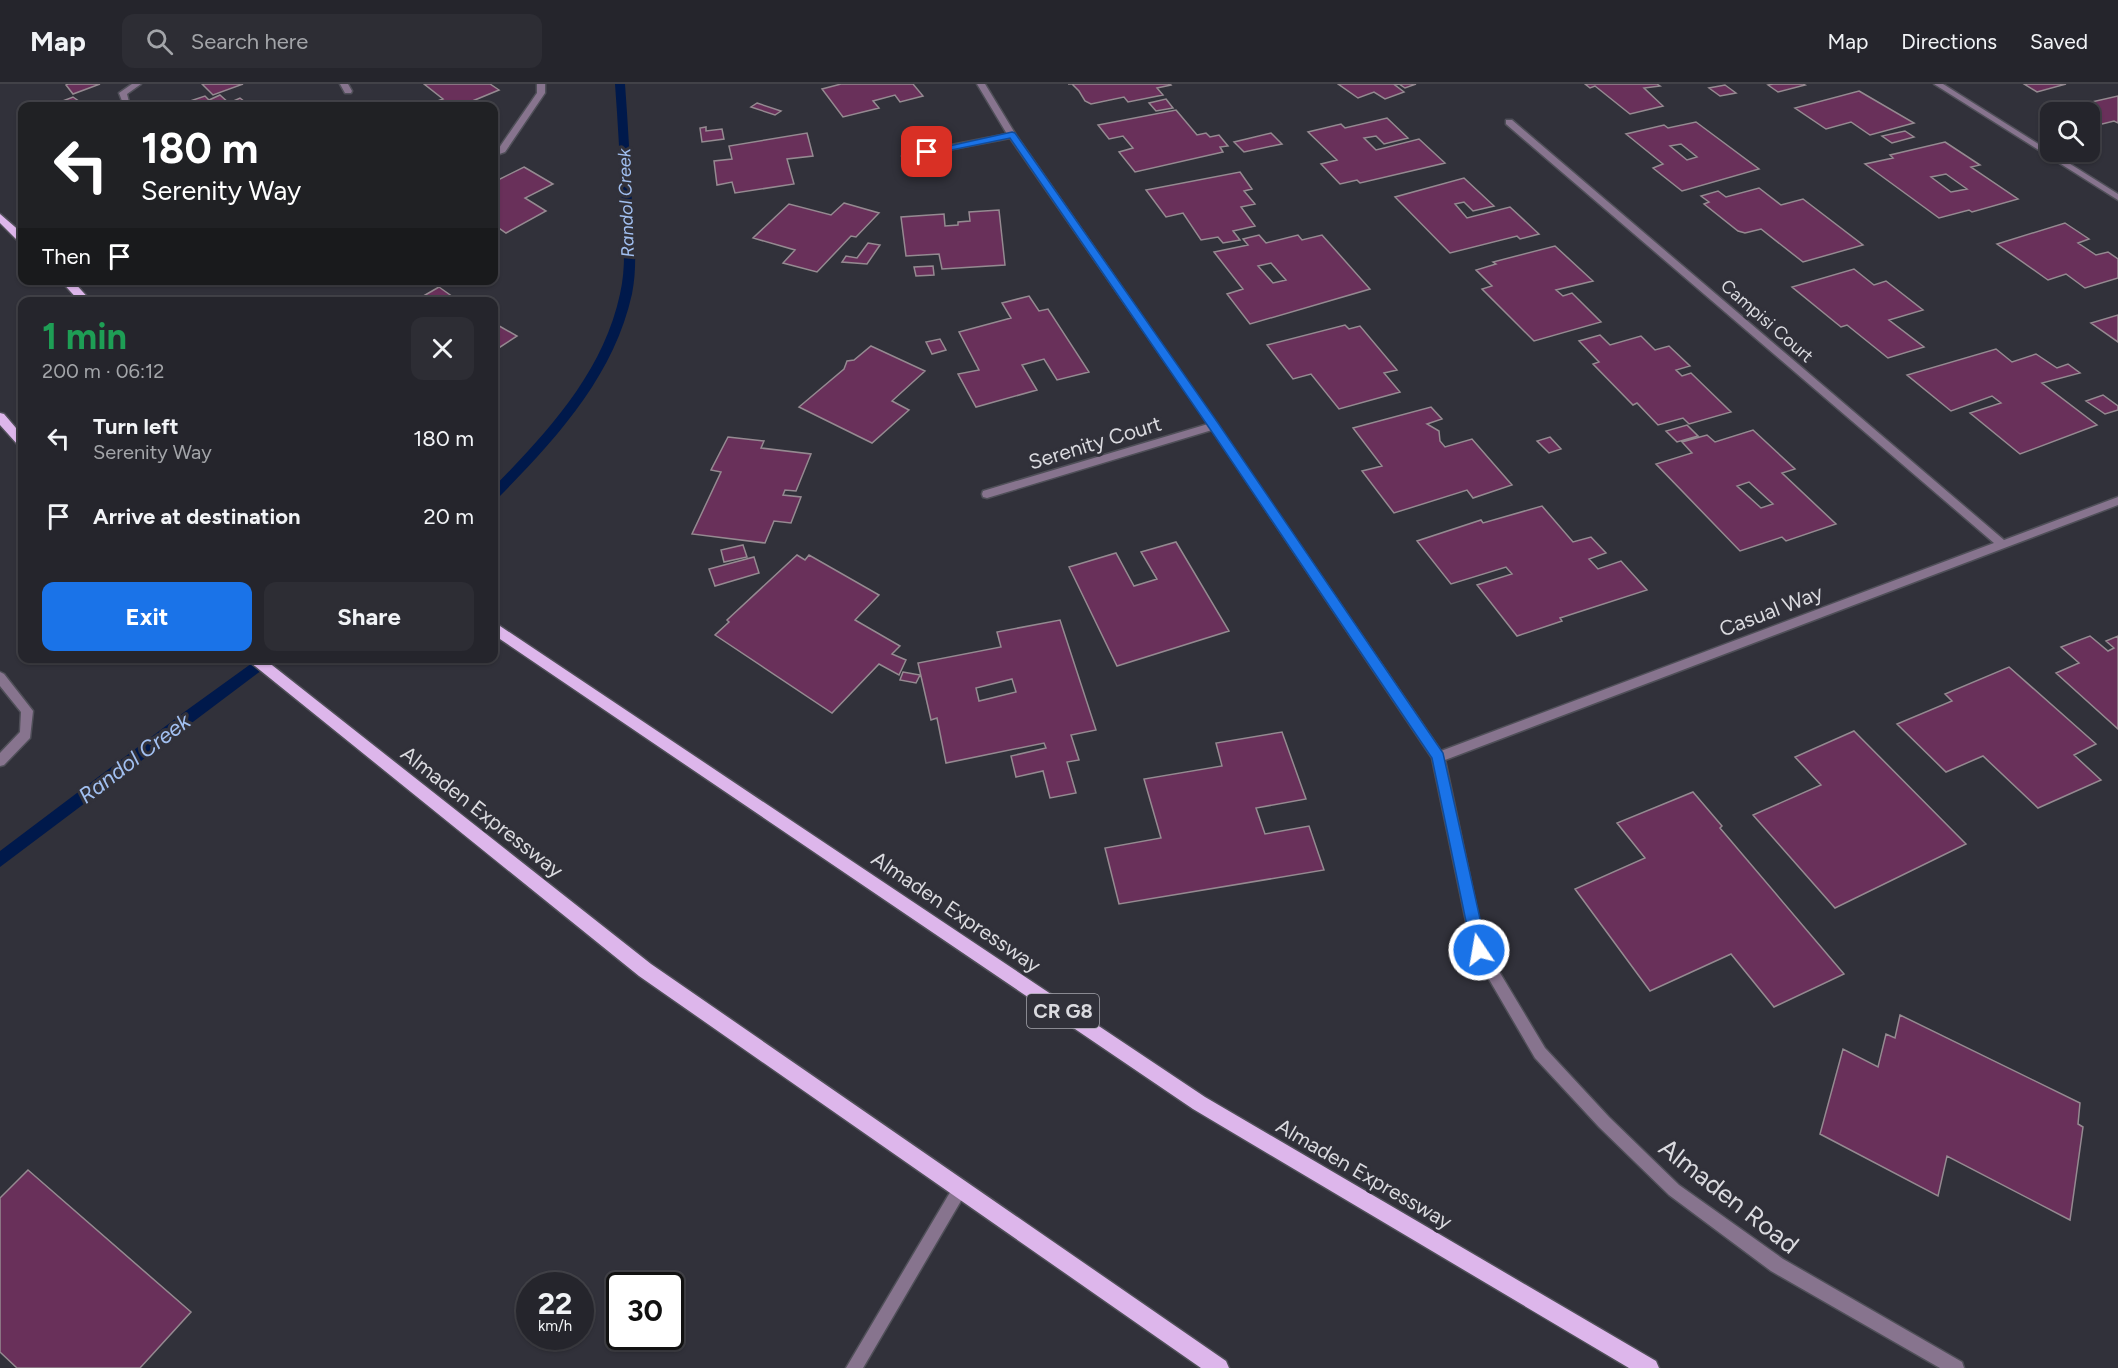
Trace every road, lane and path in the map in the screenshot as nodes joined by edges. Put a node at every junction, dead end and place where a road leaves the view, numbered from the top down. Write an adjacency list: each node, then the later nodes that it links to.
1 (137, 84): 5 (street)
2 (541, 84): 8 (street)
3 (981, 84): 7 (street)
4 (1938, 84): 10 (street)
5 (126, 102)
6 (1509, 122): 20 (street, Campisi Court)
7 (1012, 135): 9 (street); 16 (street)
8 (498, 152)
9 (906, 156)
10 (2118, 198)
11 (0, 217): 12 (main road)
12 (18, 235)
13 (70, 285): 14 (main road)
14 (82, 297)
15 (0, 417): 17 (main road)
16 (1214, 426): 18 (street, Serenity Court); 24 (street)
17 (18, 437)
18 (987, 494)
19 (2118, 501): 20 (street, Casual Way)
20 (2003, 545): 24 (street, Casual Way)
21 (498, 631): 29 (main road, Almaden Expressway / CR G8)
22 (258, 663): 26 (main road, Almaden Expressway)
23 (0, 677): 25 (street)
24 (1438, 757): 30 (street, Almaden Road)
25 (0, 761)
26 (960, 1189): 27 (street); 28 (main road, Almaden Expressway)
27 (854, 1368)
28 (1219, 1368)
29 (1649, 1368)
30 (1956, 1368)

